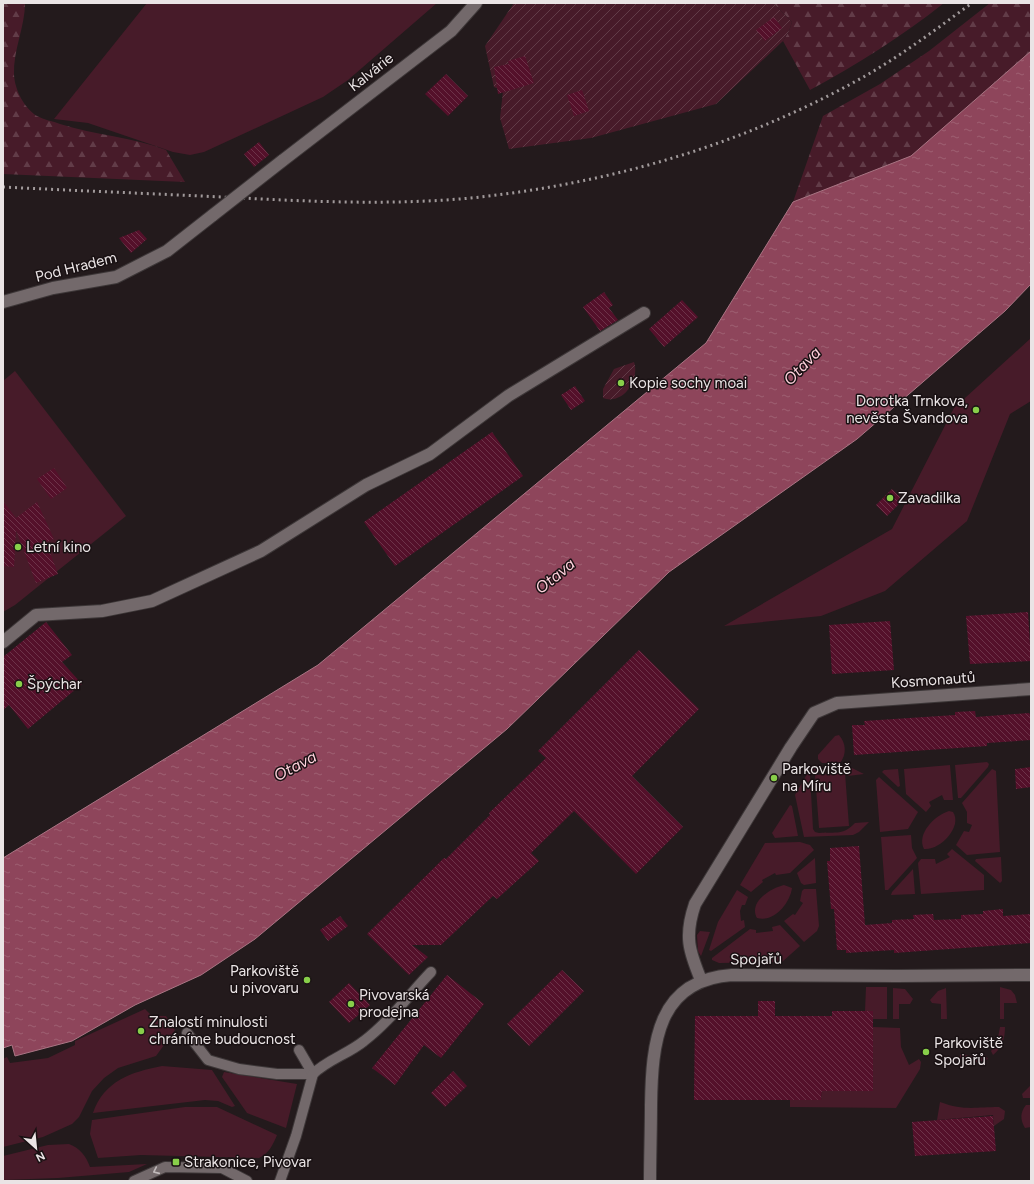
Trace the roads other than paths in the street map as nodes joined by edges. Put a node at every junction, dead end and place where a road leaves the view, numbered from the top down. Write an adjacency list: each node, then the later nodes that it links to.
1 (476, 3): 2 (street, Kalvárie, bridge)
2 (213, 215): 3 (street, Pod Hradem)
3 (3, 302)
4 (644, 313): 5 (street)
5 (3, 642)
6 (1031, 689): 9 (street, Kosmonautů)
7 (431, 972): 12 (lane)
8 (1031, 975): 9 (street, Spojařů)
9 (701, 980): 16 (street, Spojařů)
10 (187, 1033): 12 (lane)
11 (299, 1050): 12 (lane)
12 (313, 1074): 15 (lane)
13 (134, 1181): 14 (lane, one-way to 13)
14 (247, 1181)
15 (280, 1181)
16 (650, 1181)

